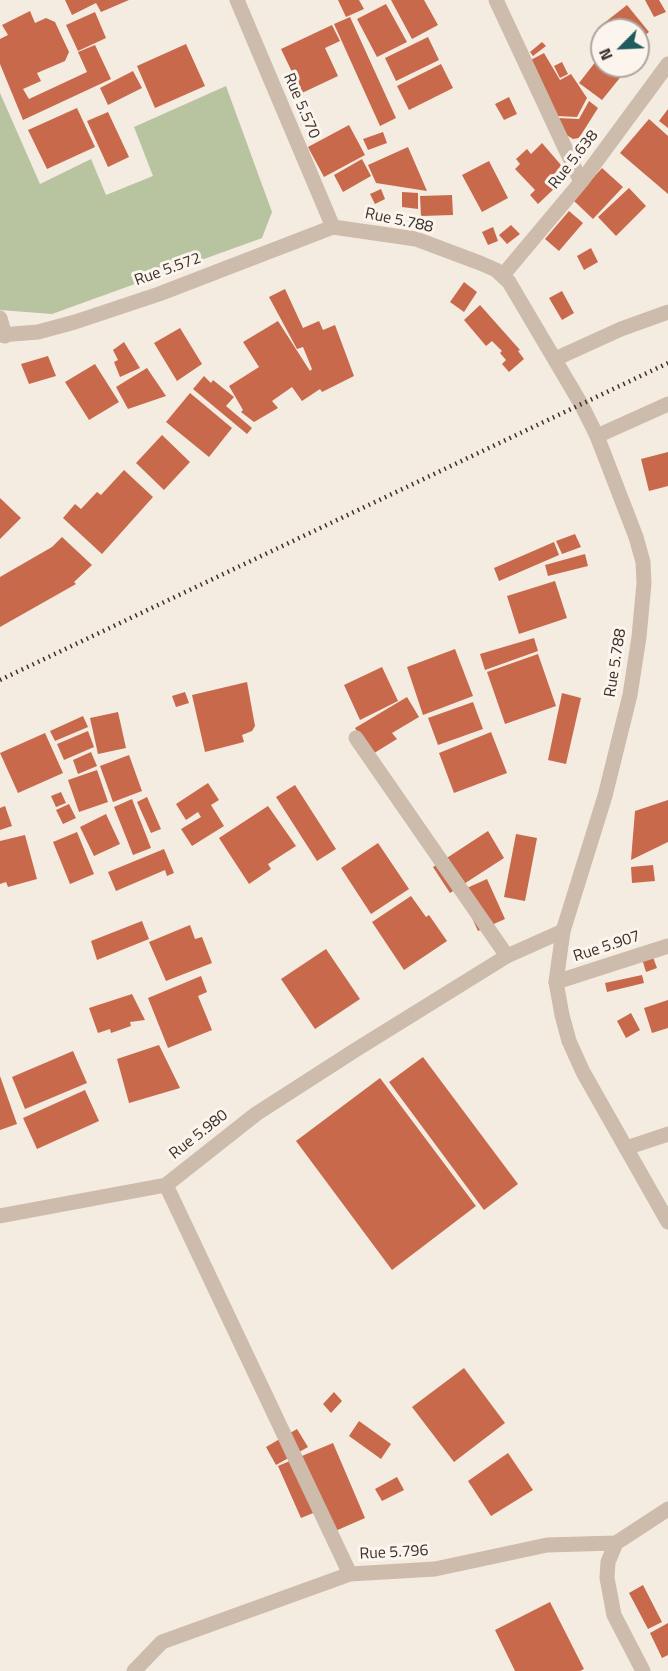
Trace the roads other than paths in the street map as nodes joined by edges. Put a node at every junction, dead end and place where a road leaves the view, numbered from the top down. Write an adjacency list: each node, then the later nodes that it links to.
1 (237, 0): 5 (street, Rue 5.570)
2 (496, 0): 4 (street)
3 (668, 64): 4 (street, Rue 5.638)
4 (581, 182): 6 (street, Rue 5.638)
5 (338, 227): 6 (street, Rue 5.788); 9 (street, Rue 5.572)
6 (503, 275): 10 (street, Rue 5.788)
7 (668, 312): 10 (street)
8 (0, 318): 9 (street)
9 (2, 336)
10 (555, 360): 12 (street, Rue 5.788)
11 (668, 404): 12 (street)
12 (597, 436): 14 (street, Rue 5.788)
13 (356, 738): 16 (street)
14 (562, 931): 16 (street, Rue 5.980); 17 (street, Rue 5.788)
15 (668, 946): 17 (street, Rue 5.907)
16 (507, 956): 20 (street, Rue 5.980)
17 (556, 982): 19 (street, Rue 5.788)
18 (668, 1134): 19 (street)
19 (626, 1148): 22 (street, Rue 5.788)
20 (166, 1185): 21 (street); 25 (street, Rue 5.980)
21 (0, 1216)
22 (668, 1222)
23 (668, 1509): 24 (street)
24 (616, 1543): 25 (street, Rue 5.796); 27 (street)
25 (350, 1574): 26 (street, Rue 5.796)
26 (134, 1671)
27 (643, 1671)

